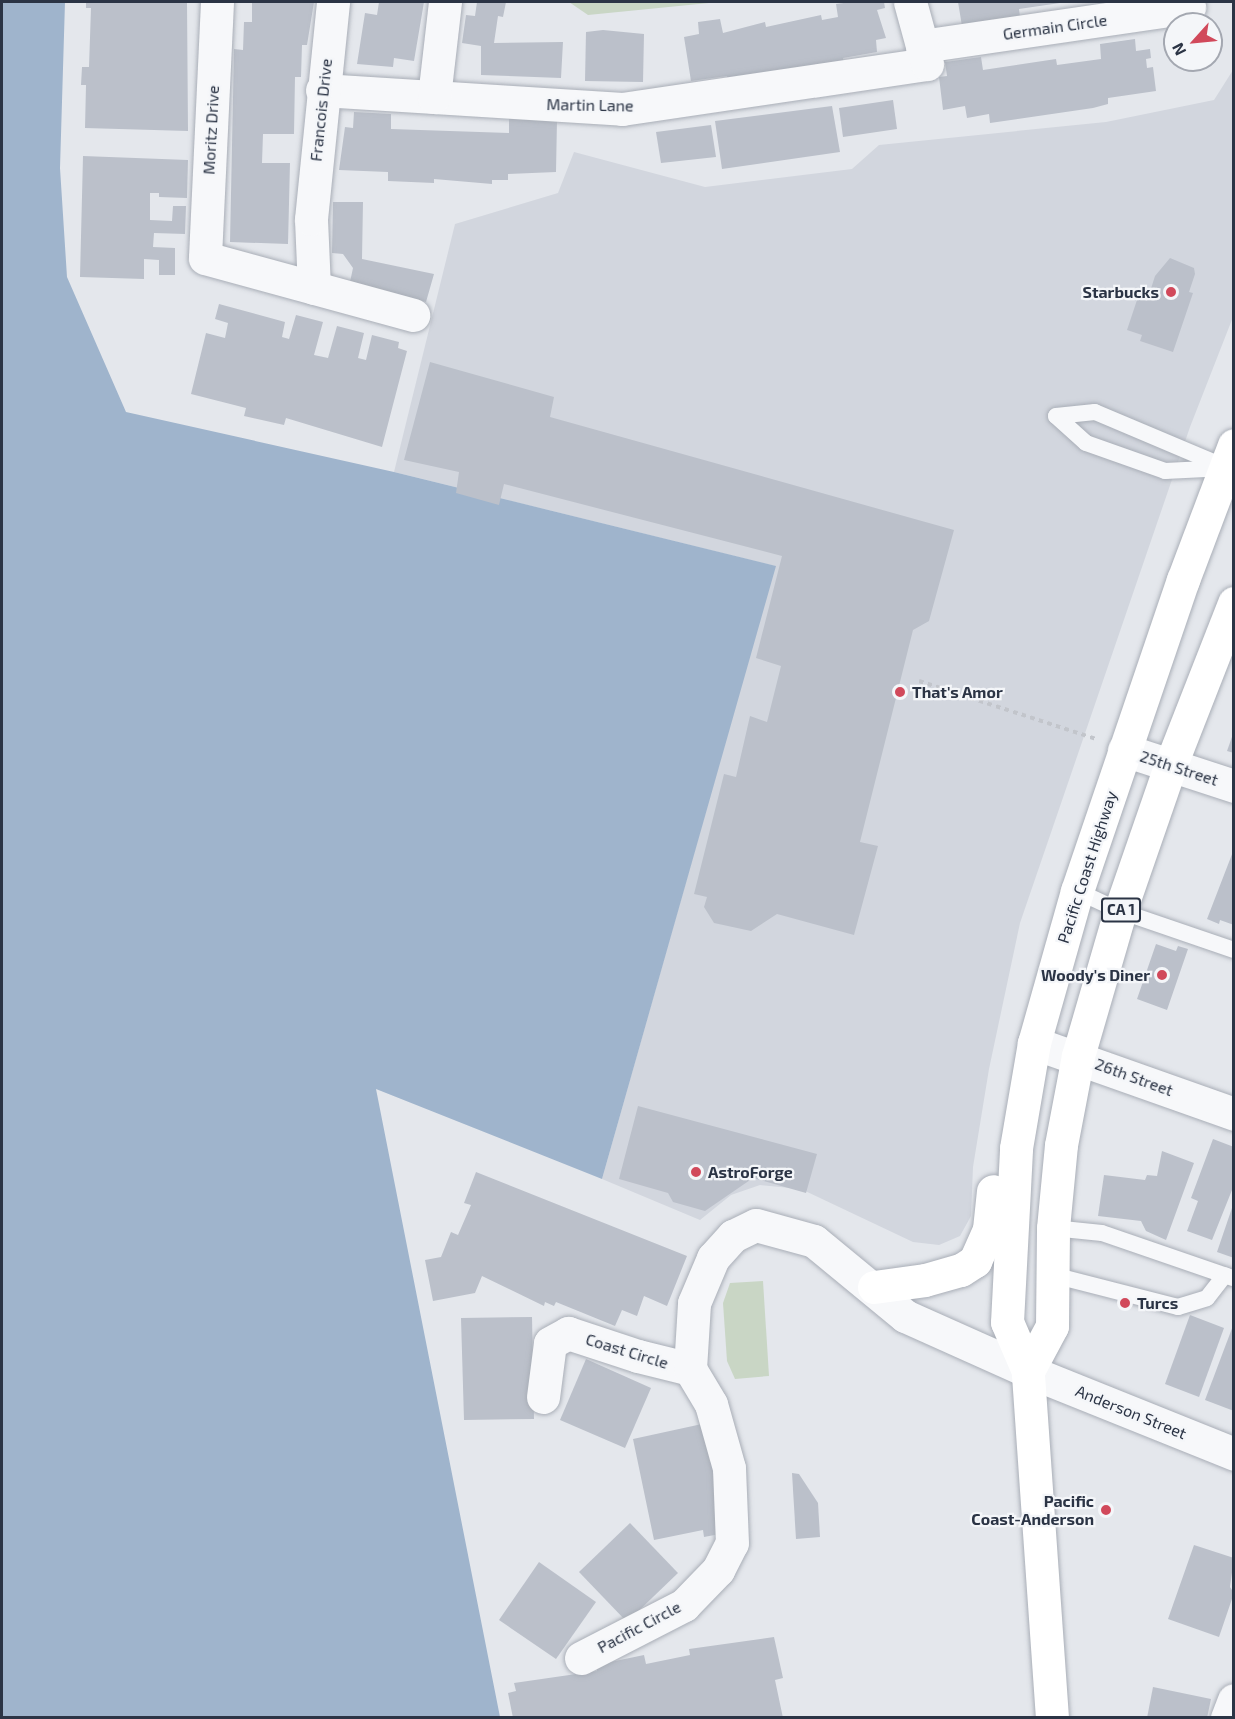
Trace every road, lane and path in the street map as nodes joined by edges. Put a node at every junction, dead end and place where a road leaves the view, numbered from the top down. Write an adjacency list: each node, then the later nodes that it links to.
1 (217, 2): 9 (street, Moritz Drive)
2 (333, 2): 7 (street, Francois Drive)
3 (445, 2): 8 (street)
4 (910, 2): 6 (street)
5 (1189, 8): 6 (street, Germain Circle)
6 (924, 55): 8 (street, Martin Lane)
7 (322, 90): 8 (street, Martin Lane); 9 (street, Francois Drive)
8 (434, 98)
9 (314, 288): 10 (street)
10 (413, 315)
11 (1231, 461): 11 (lane); 14 (highway, Pacific Coast Highway / CA 1)
12 (1233, 603): 15 (highway, CA 1)
13 (919, 681): 14 (path)
14 (1124, 750): 15 (street, 25th Street); 17 (highway, Pacific Coast Highway / CA 1)
15 (1171, 764): 16 (street, 25th Street); 18 (highway, CA 1)
16 (1233, 786)
17 (1077, 891): 18 (lane); 20 (highway, Pacific Coast Highway / CA 1)
18 (1120, 911): 19 (lane); 21 (highway, CA 1)
19 (1233, 950)
20 (1034, 1043): 21 (street, 26th Street); 26 (highway); 28 (highway, Pacific Coast Highway / CA 1)
21 (1078, 1056): 22 (street, 26th Street); 23 (highway, CA 1)
22 (1233, 1113)
23 (1053, 1228): 24 (highway, CA 1); 25 (lane)
24 (1053, 1275): 25 (lane); 28 (highway, CA 1)
25 (1229, 1276)
26 (874, 1287): 27 (street, Anderson Street); 28 (street, Anderson Street)
27 (690, 1369): 29 (street, Coast Circle); 31 (street, Pacific Circle)
28 (1028, 1371): 30 (street, Anderson Street); 33 (highway, Pacific Coast Highway / CA 1)
29 (543, 1397)
30 (1233, 1454)
31 (581, 1659)
32 (1233, 1700): 34 (street)
33 (1052, 1718)
34 (1227, 1718)

